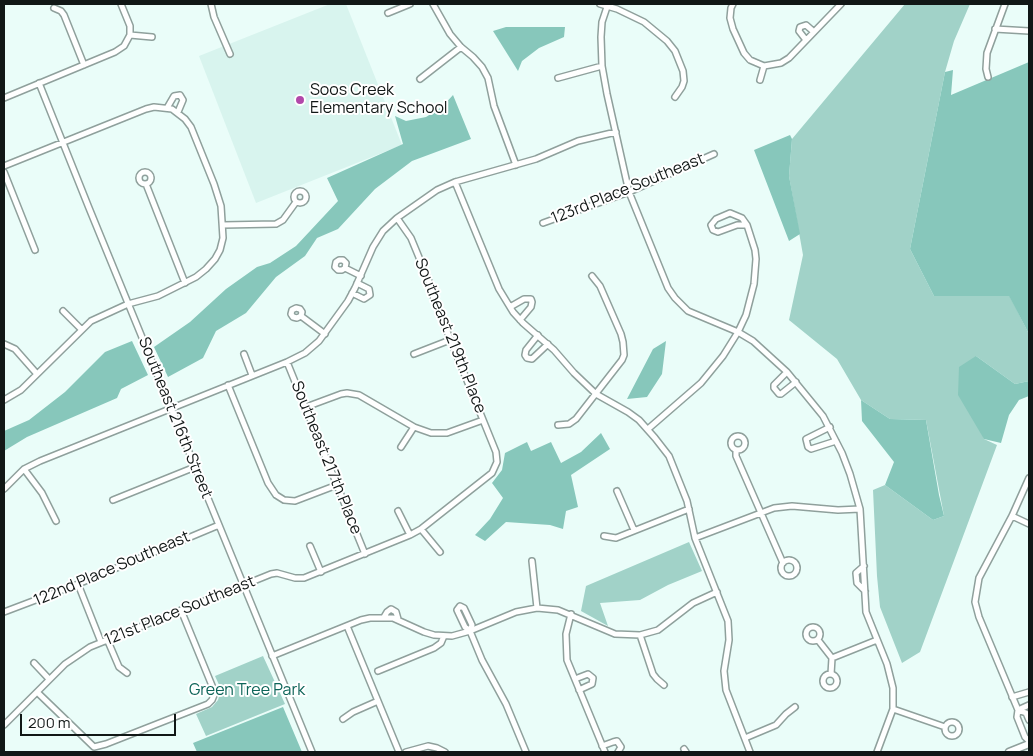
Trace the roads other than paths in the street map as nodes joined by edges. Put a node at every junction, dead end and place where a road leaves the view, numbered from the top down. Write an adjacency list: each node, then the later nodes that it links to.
1 (121, 4): 15 (street)
2 (211, 4): 19 (street)
3 (410, 4): 11 (street)
4 (433, 4): 18 (street)
5 (600, 4): 8 (street)
6 (841, 4): 14 (street)
7 (1005, 4): 12 (street)
8 (607, 5): 21 (street); 28 (street)
9 (732, 6): 22 (street)
10 (54, 8): 20 (street)
11 (388, 13)
12 (995, 29): 13 (street); 23 (street)
13 (1029, 31)
14 (814, 32): 17 (street); 17 (street)
15 (130, 35): 16 (street); 20 (street)
16 (152, 36)
17 (806, 40): 22 (street)
18 (462, 47): 25 (street); 33 (street)
19 (230, 54)
20 (84, 64): 27 (street)
21 (602, 66): 24 (street); 30 (street)
22 (764, 66): 26 (street)
23 (988, 77)
24 (558, 78)
25 (420, 79)
26 (760, 80)
27 (39, 83): 29 (street); 31 (street, Southeast 216th Street)
28 (675, 97)
29 (4, 98)
30 (616, 132): 33 (street); 38 (street)
31 (62, 142): 34 (street); 42 (street); 51 (street, Southeast 216th Street)
32 (714, 154): 38 (street, 123rd Place Southeast)
33 (516, 165): 36 (street)
34 (4, 166)
35 (4, 172): 44 (street)
36 (455, 182): 40 (street); 52 (street)
37 (146, 184): 49 (street)
38 (629, 192): 41 (street, 123rd Place Southeast); 57 (street)
39 (296, 202): 42 (street)
40 (397, 218): 46 (street); 60 (street, Southeast 219th Place)
41 (543, 223)
42 (223, 225): 49 (street)
43 (747, 225): 43 (street); 57 (street)
44 (35, 250)
45 (345, 268): 46 (street)
46 (361, 276): 48 (street)
47 (592, 276): 71 (street)
48 (358, 283): 50 (street); 50 (street)
49 (185, 284): 51 (street)
50 (352, 293): 58 (street)
51 (128, 304): 56 (street); 74 (street, Southeast 216th Street)
52 (510, 306): 55 (street); 55 (street)
53 (63, 311): 56 (street)
54 (301, 316): 58 (street)
55 (520, 320): 59 (street)
56 (81, 329): 67 (street)
57 (738, 332): 66 (street); 79 (street)
58 (325, 334): 65 (street)
59 (538, 335): 62 (street); 62 (street)
60 (450, 340): 64 (street); 75 (street, Southeast 219th Place)
61 (4, 344): 67 (street)
62 (548, 344): 71 (street)
63 (244, 354): 68 (street)
64 (414, 354)
65 (287, 362): 68 (street); 73 (street, Southeast 217th Place)
66 (787, 372): 69 (street); 69 (street)
67 (37, 374): 72 (street)
68 (252, 375): 70 (street)
69 (796, 382): 78 (street)
70 (228, 385): 74 (street); 87 (street)
71 (596, 394): 76 (street); 79 (street)
72 (4, 400)
73 (306, 407): 77 (street); 87 (street, Southeast 217th Place)
74 (171, 408): 84 (street, Southeast 216th Street); 85 (street)
75 (483, 420): 77 (street); 83 (street, Southeast 219th Place)
76 (558, 425)
77 (414, 427): 81 (street)
78 (830, 427): 80 (street); 80 (street)
79 (648, 429): 91 (street)
80 (836, 441): 92 (street)
81 (401, 447)
82 (736, 450): 94 (street)
83 (497, 457): 99 (street, 121st Place Southeast)
84 (196, 466): 90 (street); 97 (street, Southeast 216th Street)
85 (24, 469): 88 (street); 96 (street)
86 (1029, 478): 95 (street)
87 (337, 485): 106 (street, Southeast 217th Place)
88 (4, 489)
89 (617, 491): 100 (street)
90 (113, 500)
91 (689, 509): 100 (street); 103 (street)
92 (860, 509): 94 (street); 125 (street)
93 (398, 511): 101 (street)
94 (760, 513): 103 (street); 108 (street)
95 (1012, 516): 98 (street); 139 (street)
96 (56, 521)
97 (219, 524): 110 (street, 122nd Place Southeast); 111 (street, Southeast 216th Street)
98 (1029, 524)
99 (421, 529): 101 (street, 121st Place Southeast); 105 (street)
100 (634, 530): 102 (street)
101 (410, 535): 106 (street, 121st Place Southeast)
102 (604, 536)
103 (695, 538): 112 (street)
104 (310, 546): 109 (street)
105 (440, 552)
106 (365, 554): 109 (street, 121st Place Southeast)
107 (532, 561): 113 (street)
108 (783, 563)
109 (321, 572): 111 (street, 121st Place Southeast)
110 (78, 584): 115 (street, 122nd Place Southeast); 126 (street)
111 (244, 586): 114 (street, 121st Place Southeast); 127 (street, Southeast 216th Street)
112 (717, 592): 121 (street); 149 (street)
113 (536, 608): 116 (street); 120 (street)
114 (181, 610): 123 (street, 121st Place Southeast); 137 (street)
115 (4, 612)
116 (571, 614): 121 (street); 134 (street)
117 (384, 617): 118 (street); 118 (street); 119 (street)
118 (398, 619): 122 (street)
119 (347, 626): 127 (street); 140 (street)
120 (470, 631): 122 (street); 156 (street)
121 (640, 635): 135 (street)
122 (444, 636): 130 (street)
123 (107, 639): 126 (street, 121st Place Southeast); 131 (street)
124 (818, 640): 128 (street)
125 (877, 640): 128 (street); 143 (street)
126 (101, 642): 133 (street, 121st Place Southeast)
127 (272, 656): 152 (street, Southeast 216th Street)
128 (832, 658): 132 (street)
129 (34, 662): 133 (street)
130 (378, 671)
131 (127, 673)
132 (831, 674)
133 (49, 679): 137 (street, 121st Place Southeast)
134 (575, 679): 136 (street); 136 (street)
135 (664, 685)
136 (579, 690): 151 (street)
137 (37, 692): 147 (street, 121st Place Southeast)
138 (1029, 692): 139 (street)
139 (1012, 697): 144 (street)
140 (378, 702): 145 (street); 153 (street)
141 (1029, 705): 144 (street)
142 (795, 707): 149 (street)
143 (893, 710): 148 (street); 160 (street)
144 (1018, 710): 146 (street); 150 (street)
145 (343, 719)
146 (1029, 720)
147 (4, 722)
148 (945, 727)
149 (744, 738): 159 (street)
150 (1029, 742): 161 (main road)
151 (602, 746): 157 (street); 158 (street)
152 (312, 752)
153 (399, 752)
154 (406, 752): 155 (street)
155 (446, 752)
156 (526, 752)
157 (604, 752)
158 (618, 752)
159 (750, 752)
160 (877, 752)
161 (1009, 752)

